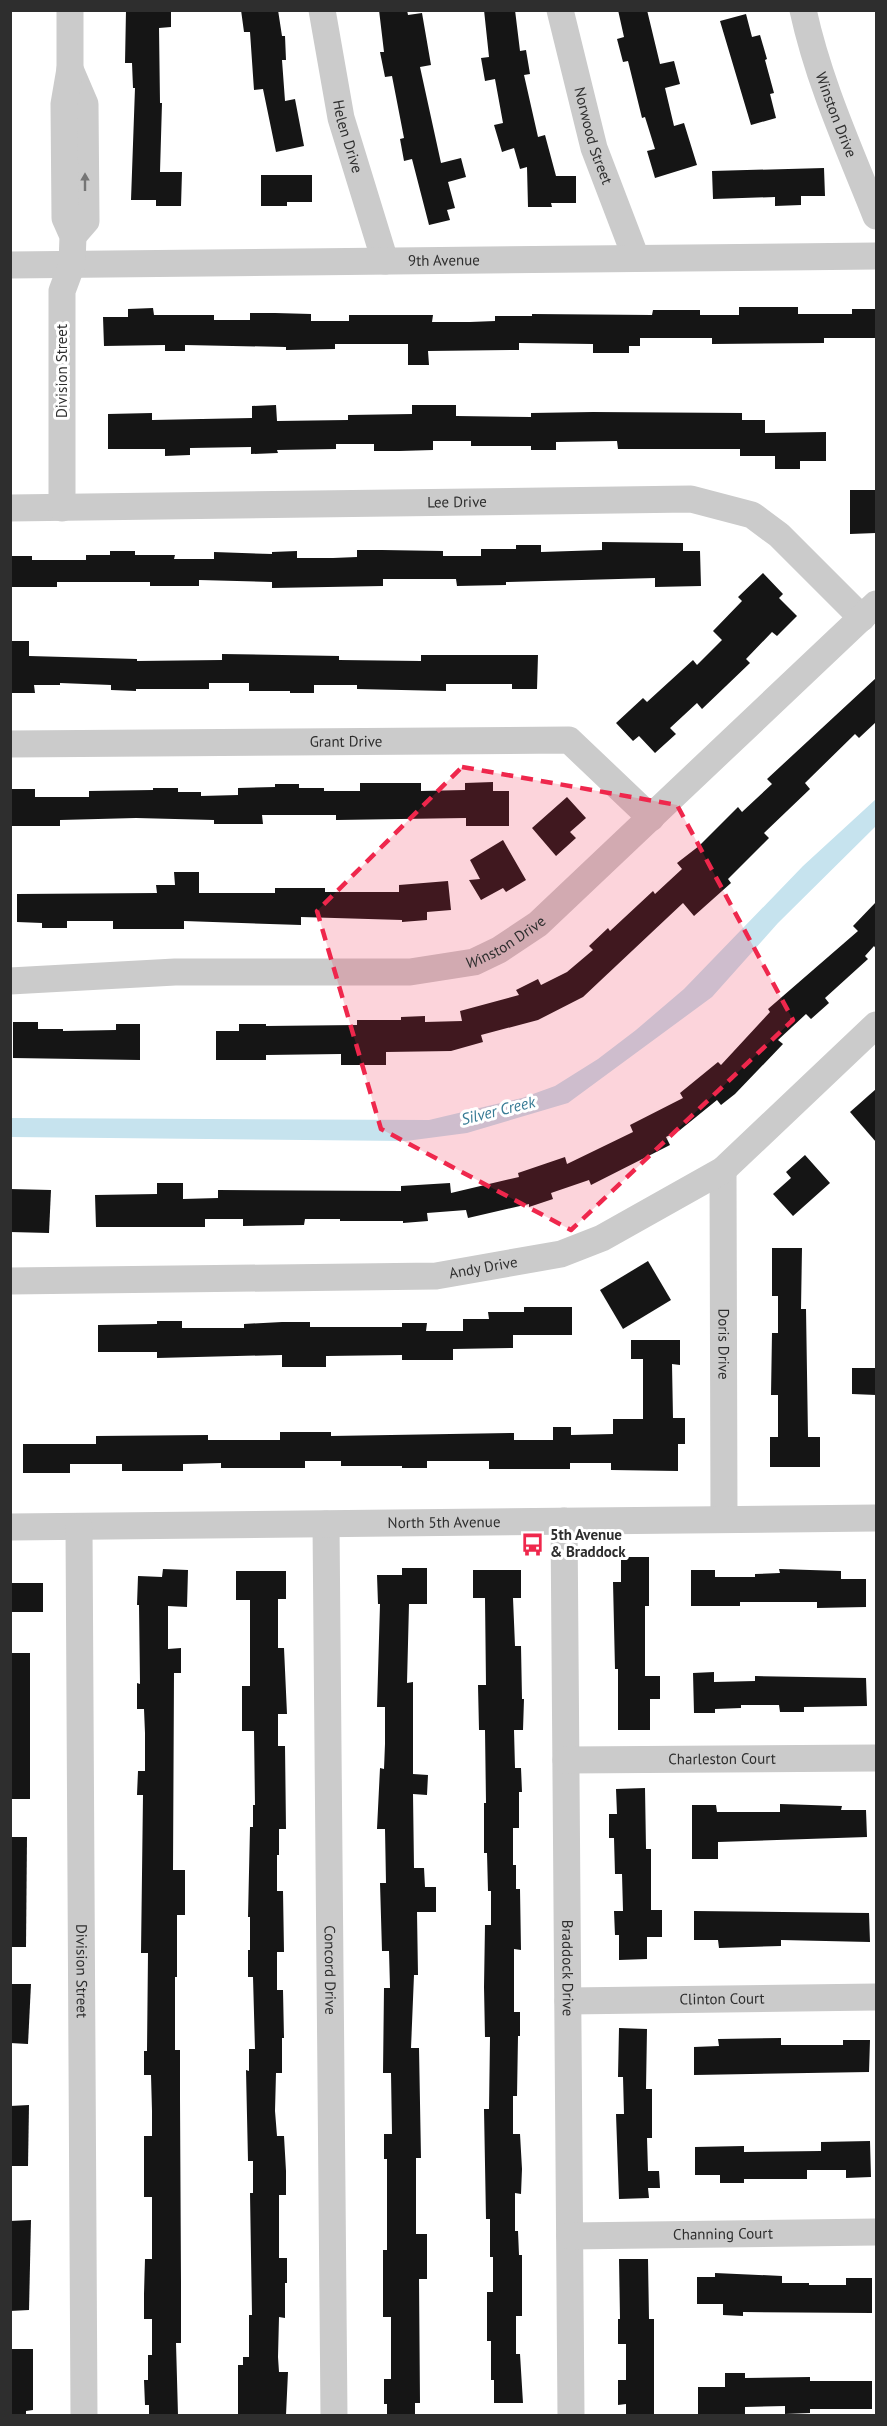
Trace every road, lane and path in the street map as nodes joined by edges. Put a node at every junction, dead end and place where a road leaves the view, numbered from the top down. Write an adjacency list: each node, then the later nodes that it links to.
1 (69, 10): 9 (street, Division Street)
2 (322, 10): 8 (street, Helen Drive)
3 (560, 10): 7 (street, Norwood Street)
4 (803, 10): 5 (street, Winston Drive)
5 (876, 216)
6 (876, 256): 7 (street, 9th Avenue)
7 (636, 258): 8 (street, 9th Avenue)
8 (385, 261): 9 (street, 9th Avenue)
9 (72, 264): 10 (street, 9th Avenue); 12 (street, Division Street)
10 (10, 265)
11 (10, 508): 12 (street, Lee Drive)
12 (62, 508): 13 (street, Lee Drive)
13 (869, 611): 15 (street, Winston Drive)
14 (10, 744): 15 (street, Grant Drive)
15 (651, 818): 16 (street, Winston Drive)
16 (10, 981)
17 (876, 1025): 18 (street, Andy Drive)
18 (723, 1170): 19 (street, Andy Drive); 21 (street, Doris Drive)
19 (10, 1281)
20 (876, 1518): 21 (street, North 5th Avenue)
21 (724, 1520): 22 (street, North 5th Avenue)
22 (564, 1521): 23 (street, North 5th Avenue); 27 (street, Braddock Drive)
23 (326, 1524): 25 (street, North 5th Avenue); 33 (street, Concord Drive)
24 (10, 1527): 25 (street, North 5th Avenue)
25 (79, 1527): 32 (street, Division Street)
26 (876, 1758): 27 (street, Charleston Court)
27 (566, 1760): 29 (street, Braddock Drive)
28 (876, 1997): 29 (street, Clinton Court)
29 (568, 2001): 31 (street, Braddock Drive)
30 (876, 2232): 31 (street, Channing Court)
31 (570, 2236): 34 (street, Braddock Drive)
32 (84, 2415)
33 (334, 2415)
34 (571, 2415)

